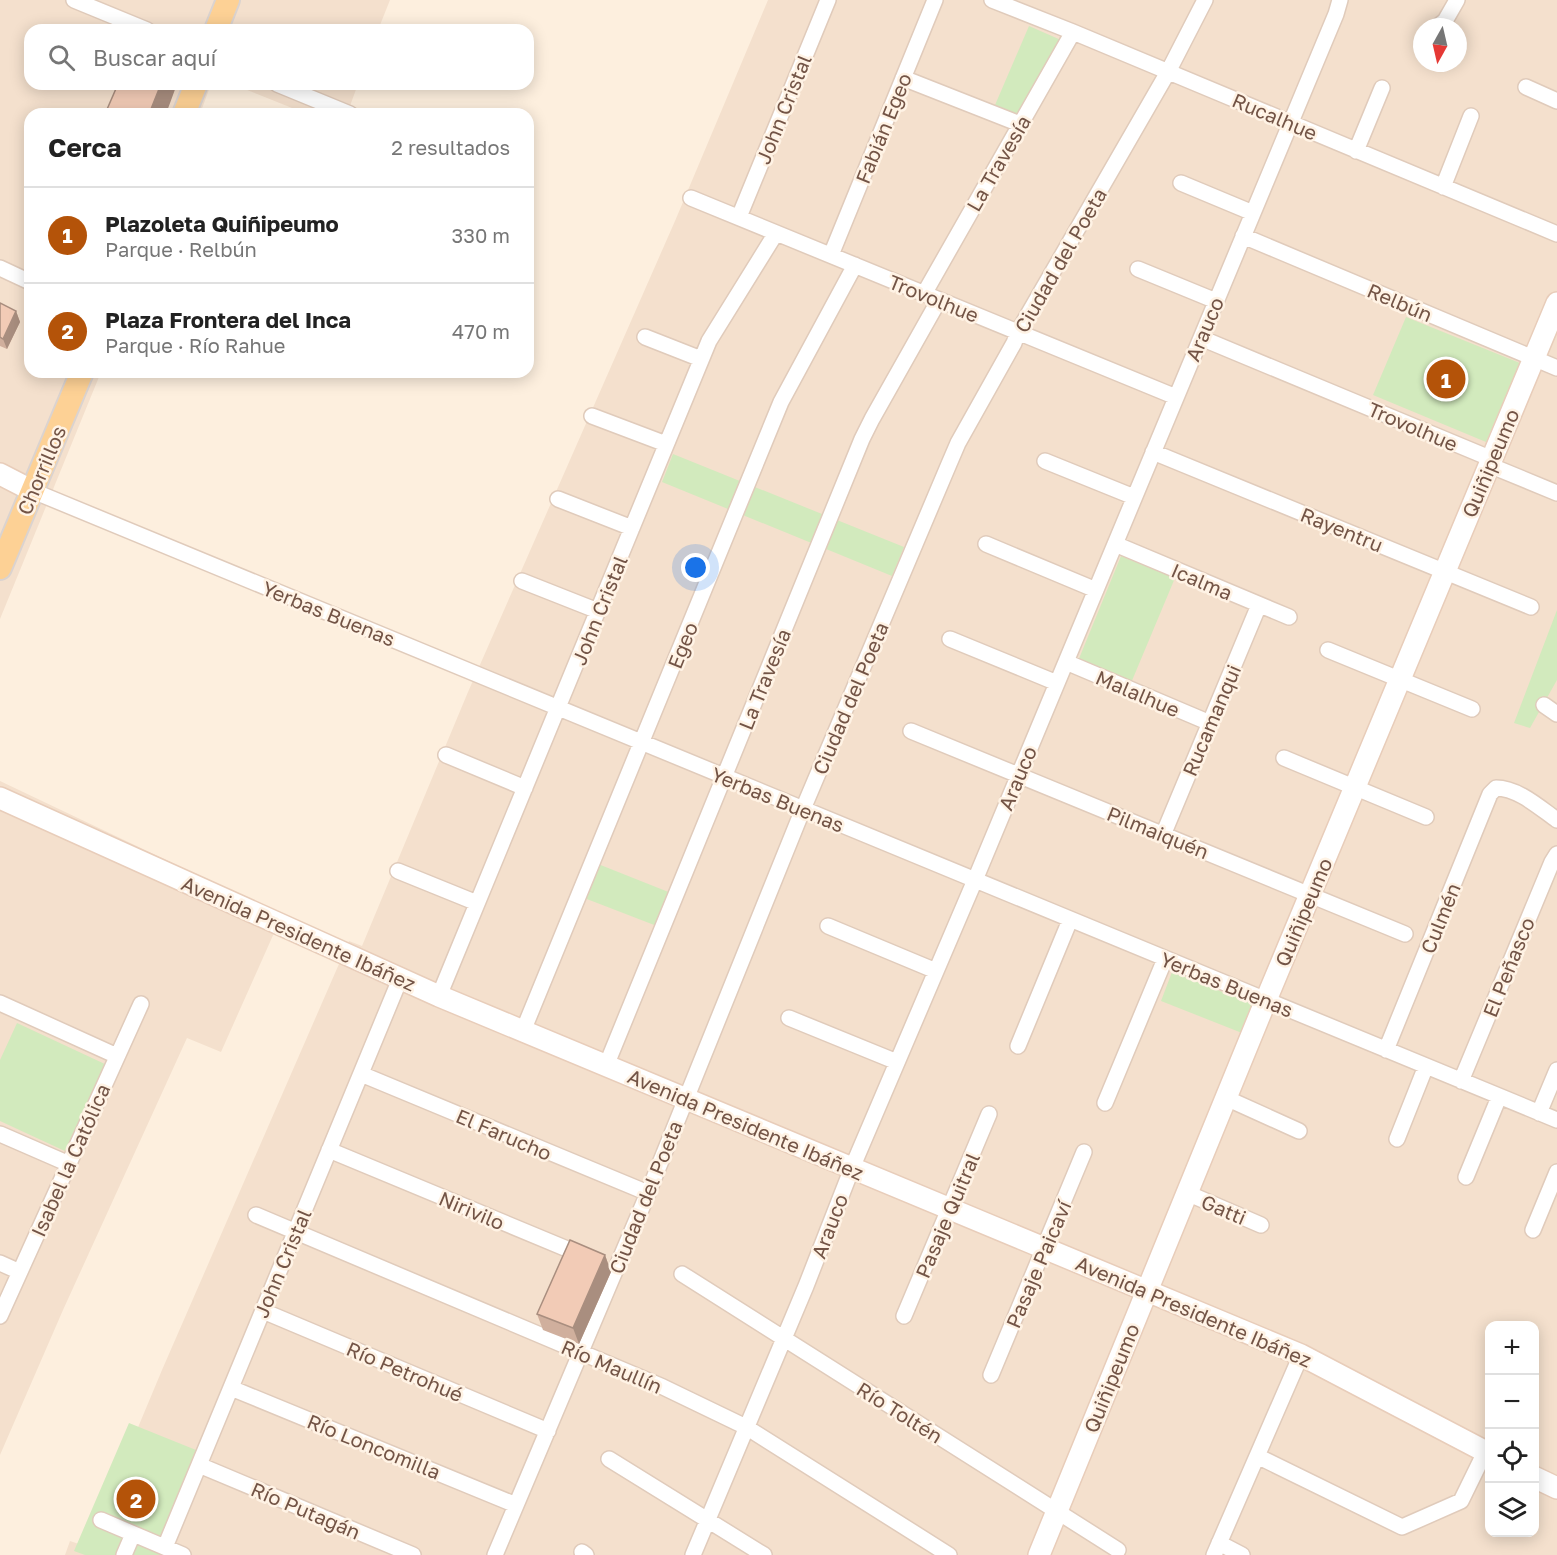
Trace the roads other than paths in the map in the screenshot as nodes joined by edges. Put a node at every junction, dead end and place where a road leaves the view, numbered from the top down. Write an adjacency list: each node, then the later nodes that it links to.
1 (74, 0): 10 (street)
2 (228, 0): 11 (main road)
3 (828, 0): 30 (street, John Cristal)
4 (935, 0): 14 (street, Fabián Egeo)
5 (992, 0): 12 (street, Rucalhue)
6 (1205, 0): 13 (street, Ciudad del Poeta)
7 (1340, 0): 23 (street, Arauco)
8 (1457, 0): 9 (street)
9 (1447, 18)
10 (132, 24)
11 (218, 24)
12 (1073, 32): 13 (street, Rucalhue); 24 (street, La Travesía)
13 (1168, 72): 23 (street, Rucalhue); 43 (street, Ciudad del Poeta)
14 (903, 78): 24 (street); 34 (street, Fabián Egeo)
15 (1526, 87): 19 (street)
16 (1382, 88): 25 (street)
17 (194, 90): 20 (main road)
18 (292, 90): 21 (street)
19 (1557, 101)
20 (186, 108)
21 (335, 108)
22 (1471, 116): 27 (street)
23 (1290, 123): 25 (street, Rucalhue); 29 (street, Arauco)
24 (1020, 124): 39 (street, La Travesía)
25 (1356, 150): 27 (street, Rucalhue)
26 (1181, 183): 29 (street)
27 (1443, 187): 32 (street, Rucalhue)
28 (691, 198): 30 (street, Trovolhue)
29 (1253, 213): 33 (street, Arauco)
30 (739, 217): 31 (street, Trovolhue)
31 (776, 233): 34 (street, Trovolhue); 47 (street, John Cristal)
32 (1557, 234)
33 (1243, 236): 41 (street, Arauco); 46 (street, Relbún)
34 (831, 255): 35 (street, Trovolhue)
35 (855, 266): 39 (street, Trovolhue); 81 (street, Egeo)
36 (0, 268): 38 (street)
37 (1138, 269): 41 (street)
38 (24, 279)
39 (924, 294): 40 (street, Trovolhue)
40 (939, 300): 43 (street, Trovolhue); 85 (street, La Travesía)
41 (1216, 301): 45 (street, Arauco)
42 (1557, 303): 46 (street, Quiñipeumo)
43 (1018, 332): 50 (street, Trovolhue); 89 (street, Ciudad del Poeta)
44 (645, 337): 47 (street)
45 (1201, 338): 50 (street, Arauco); 55 (street, Trovolhue)
46 (1534, 358): 48 (street, Relbún); 55 (street, Quiñipeumo)
47 (701, 359): 52 (street, John Cristal)
48 (1557, 368)
49 (80, 378): 57 (main road, Chorrillos)
50 (1176, 397): 53 (street, Arauco)
51 (592, 416): 52 (street)
52 (666, 444): 61 (street, John Cristal)
53 (1153, 452): 59 (street, Arauco); 65 (street, Rayentru)
54 (1045, 461): 59 (street)
55 (1491, 462): 58 (street, Trovolhue); 65 (street, Quiñipeumo)
56 (0, 474): 57 (street, Yerbas Buenas)
57 (33, 491): 64 (main road, Chorrillos); 77 (street, Yerbas Buenas)
58 (1557, 493)
59 (1134, 497): 63 (street, Arauco)
60 (558, 499): 61 (street)
61 (632, 528): 70 (street, John Cristal)
62 (986, 544): 67 (street)
63 (1115, 544): 67 (street, Arauco); 68 (street, Icalma)
64 (0, 568)
65 (1445, 572): 69 (street, Rayentru); 75 (street, Quiñipeumo)
66 (522, 581): 70 (street)
67 (1096, 590): 74 (street, Arauco)
68 (1260, 605): 71 (street, Icalma); 79 (street, Rucamanqui)
69 (1531, 608)
70 (598, 611): 77 (street, John Cristal)
71 (1289, 617)
72 (950, 639): 76 (street)
73 (1328, 650): 75 (street)
74 (1065, 662): 76 (street, Arauco); 79 (street, Malalhue)
75 (1400, 680): 78 (street); 86 (street, Quiñipeumo)
76 (1057, 683): 84 (street, Arauco)
77 (558, 708): 81 (street, Yerbas Buenas); 87 (street, John Cristal)
78 (1472, 709)
79 (1210, 723): 92 (street, Rucamanqui)
80 (911, 731): 84 (street, Pilmaiquén)
81 (643, 743): 85 (street, Yerbas Buenas); 109 (street, Egeo)
82 (446, 755): 87 (street)
83 (1284, 758): 86 (street)
84 (1018, 775): 92 (street, Pilmaiquén); 95 (street, Arauco)
85 (724, 776): 89 (street, Yerbas Buenas); 114 (street, La Travesía)
86 (1355, 787): 90 (street); 96 (street, Quiñipeumo)
87 (525, 788): 97 (street, John Cristal)
88 (0, 798): 103 (street, Avenida Presidente Ibáñez)
89 (804, 809): 95 (street, Yerbas Buenas); 121 (street, Ciudad del Poeta)
90 (1426, 817)
91 (1557, 820): 111 (street, Culmén)
92 (1164, 835): 96 (street, Pilmaiquén)
93 (1557, 854): 118 (street, El Peñasco)
94 (398, 871): 97 (street)
95 (975, 880): 98 (street, Yerbas Buenas); 102 (street, Arauco)
96 (1310, 895): 100 (street, Pilmaiquén); 105 (street, Quiñipeumo)
97 (477, 903): 104 (street, John Cristal)
98 (1070, 920): 101 (street, Yerbas Buenas); 110 (street)
99 (828, 926): 102 (street)
100 (1405, 934)
101 (1165, 958): 105 (street, Yerbas Buenas); 122 (street)
102 (936, 971): 113 (street, Arauco)
103 (400, 979): 104 (street, Avenida Presidente Ibáñez); 117 (street, John Cristal)
104 (439, 996): 109 (street, Avenida Presidente Ibáñez)
105 (1266, 1000): 111 (street, Yerbas Buenas); 120 (street, Quiñipeumo)
106 (0, 1003): 112 (street)
107 (141, 1004): 112 (street, Isabel la Católica)
108 (789, 1018): 113 (street)
109 (523, 1031): 114 (street, Avenida Presidente Ibáñez)
110 (1018, 1046)
111 (1386, 1050): 115 (street, Yerbas Buenas)
112 (117, 1056): 131 (street, Isabel la Católica)
113 (897, 1062): 132 (street, Arauco)
114 (606, 1066): 121 (street, Avenida Presidente Ibáñez)
115 (1426, 1066): 118 (street, Yerbas Buenas); 128 (street)
116 (1557, 1070): 123 (street)
117 (361, 1074): 129 (street, John Cristal); 136 (street, El Farucho)
118 (1461, 1081): 119 (street, Yerbas Buenas)
119 (1499, 1097): 123 (street, Yerbas Buenas); 134 (street)
120 (1226, 1098): 126 (street); 135 (street, Quiñipeumo)
121 (685, 1099): 132 (street, Avenida Presidente Ibáñez); 136 (street, Ciudad del Poeta)
122 (1105, 1103)
123 (1539, 1113): 125 (street, Yerbas Buenas)
124 (989, 1114): 137 (street, Pasaje Quitral)
125 (1557, 1120)
126 (1299, 1131)
127 (0, 1134): 131 (street)
128 (1397, 1139)
129 (329, 1150): 141 (street, John Cristal); 144 (street, Nirivilo)
130 (1084, 1152): 142 (street, Pasaje Paicaví)
131 (69, 1164): 145 (street, Isabel la Católica)
132 (852, 1168): 137 (street, Avenida Presidente Ibáñez); 151 (street, Arauco)
133 (1557, 1172): 140 (street)
134 (1466, 1177)
135 (1187, 1193): 139 (street, Gatti); 147 (street, Quiñipeumo)
136 (648, 1194): 144 (street, Ciudad del Poeta)
137 (950, 1208): 142 (street, Avenida Presidente Ibáñez); 150 (street, Pasaje Quitral)
138 (256, 1215): 141 (street, Río Maullín)
139 (1261, 1225)
140 (1533, 1230)
141 (295, 1232): 148 (street, John Cristal); 152 (street, Río Maullín)
142 (1044, 1247): 147 (street, Avenida Presidente Ibáñez); 154 (street, Pasaje Paicaví)
143 (0, 1263): 145 (street)
144 (605, 1265): 152 (street, Ciudad del Poeta)
145 (20, 1272): 149 (street, Isabel la Católica)
146 (682, 1274): 151 (street, Río Toltén)
147 (1147, 1290): 153 (street, Avenida Presidente Ibáñez); 166 (street, Quiñipeumo)
148 (262, 1311): 155 (street, John Cristal); 157 (street, Río Petrohué)
149 (0, 1316)
150 (904, 1316)
151 (784, 1338): 156 (street, Arauco); 166 (street, Río Toltén)
152 (581, 1352): 156 (street, Río Maullín); 157 (street, Ciudad del Poeta)
153 (1301, 1355): 158 (street, Avenida Presidente Ibáñez); 159 (street)
154 (991, 1376)
155 (231, 1388): 162 (street, John Cristal); 165 (street, Río Loncomilla)
156 (746, 1427): 168 (street, Arauco); 179 (street, Río Maullín)
157 (548, 1431): 165 (street, Ciudad del Poeta)
158 (1485, 1452)
159 (1257, 1456): 160 (street); 171 (street)
160 (1485, 1457)
161 (609, 1459): 168 (street)
162 (199, 1465): 170 (street, John Cristal); 175 (street, Río Putagán)
163 (1539, 1479): 164 (street)
164 (1557, 1488)
165 (516, 1505): 176 (street, Ciudad del Poeta)
166 (1057, 1511): 172 (street, Río Toltén); 180 (street, Quiñipeumo)
167 (101, 1520): 169 (street)
168 (708, 1520): 177 (street, Arauco); 178 (street)
169 (132, 1534): 170 (street); 173 (street)
170 (165, 1547): 174 (street)
171 (1217, 1549): 181 (street)
172 (1118, 1550)
173 (124, 1555)
174 (183, 1555)
175 (413, 1555)
176 (495, 1555)
177 (693, 1555)
178 (764, 1555)
179 (949, 1555)
180 (1039, 1555)
181 (1242, 1555)

